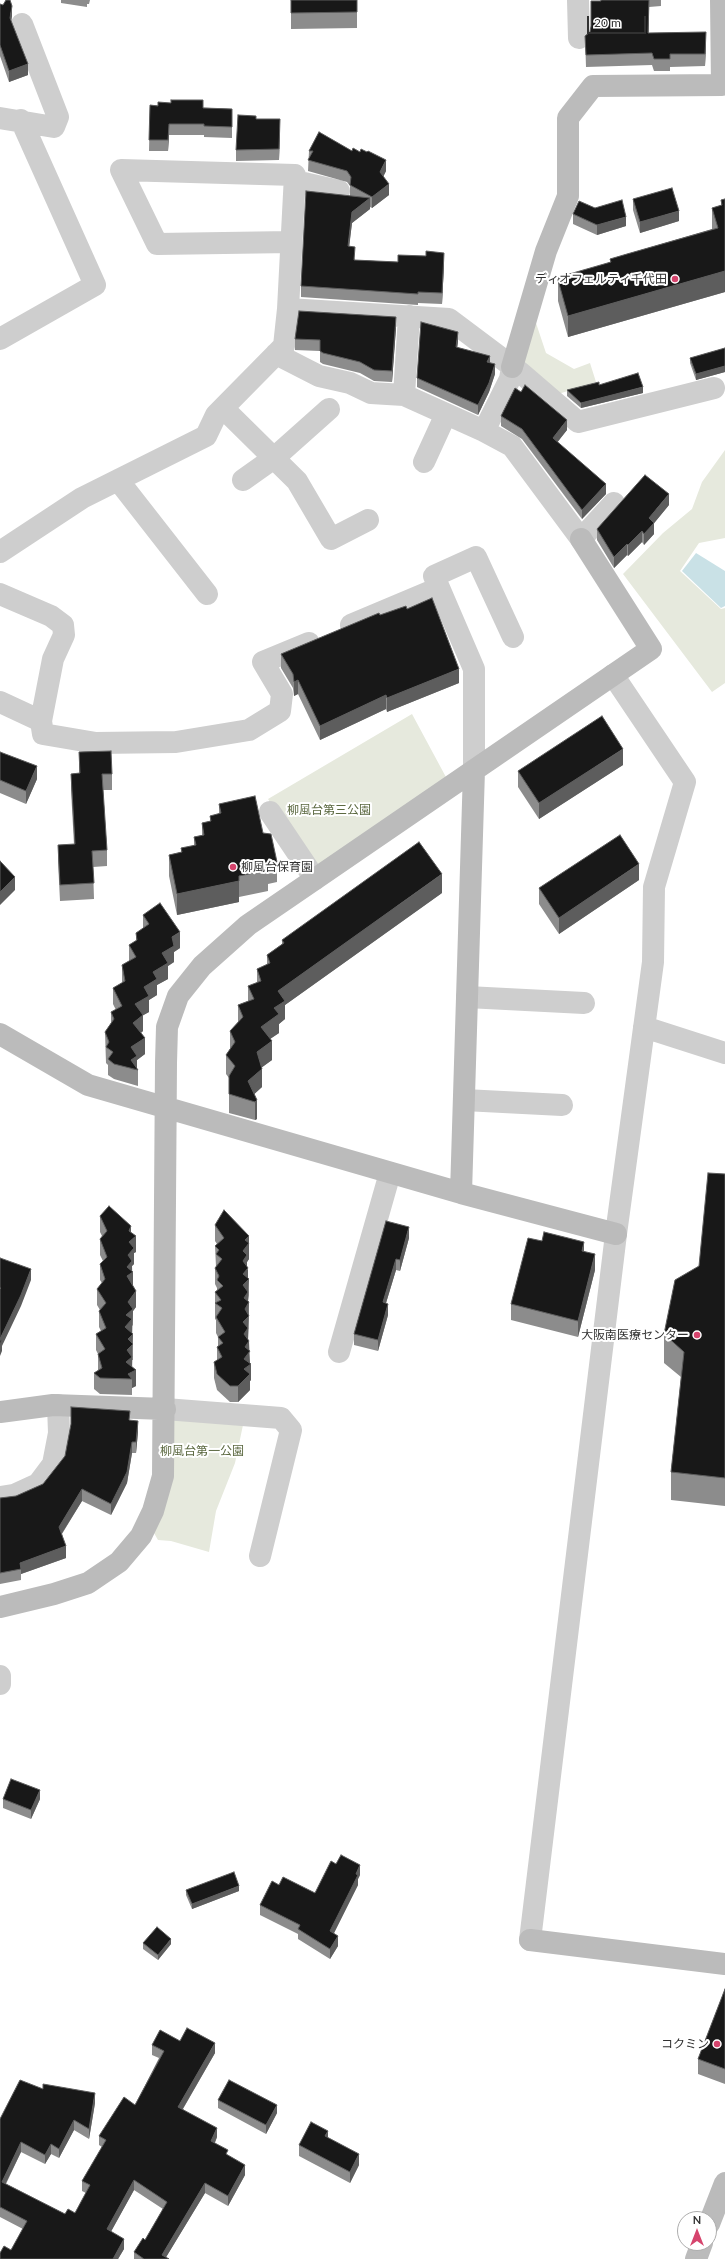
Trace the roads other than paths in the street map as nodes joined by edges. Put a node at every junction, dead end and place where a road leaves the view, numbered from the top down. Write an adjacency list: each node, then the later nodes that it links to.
1 (578, 0): 4 (street)
2 (720, 0): 13 (street)
3 (22, 24): 5 (street)
4 (579, 38)
5 (10, 119): 11 (street)
6 (295, 181): 7 (street); 8 (street); 8 (street)
7 (339, 191)
8 (291, 242): 9 (street)
9 (288, 310): 10 (street); 12 (street)
10 (409, 316): 13 (street); 15 (street)
11 (0, 339)
12 (276, 354): 15 (street); 16 (street)
13 (512, 367): 14 (street); 19 (street)
14 (714, 388)
15 (404, 395): 18 (street)
16 (223, 408): 20 (street); 22 (street)
17 (329, 409): 20 (street)
18 (446, 414): 19 (street); 21 (street)
19 (484, 431): 26 (street)
20 (274, 458): 23 (street); 25 (street)
21 (424, 462)
22 (118, 480): 27 (street); 30 (street)
23 (244, 480)
24 (614, 503): 26 (street)
25 (368, 520)
26 (581, 539): 32 (street)
27 (0, 552)
28 (439, 588): 31 (street); 34 (street); 35 (street)
29 (0, 594): 34 (street)
30 (207, 594)
31 (513, 637)
32 (613, 675): 35 (street); 40 (street)
33 (0, 702): 34 (street)
34 (41, 721)
35 (474, 770): 37 (street); 38 (street)
36 (270, 812): 37 (street)
37 (315, 879): 45 (street)
38 (467, 997): 39 (street); 43 (street)
39 (584, 1003)
40 (644, 1027): 42 (street); 48 (street)
41 (0, 1034): 45 (street)
42 (725, 1052)
43 (464, 1100): 44 (street); 47 (street)
44 (562, 1105)
45 (166, 1109): 46 (street); 51 (street)
46 (390, 1173): 47 (street); 49 (street)
47 (461, 1193): 48 (street)
48 (616, 1234): 58 (street)
49 (339, 1352)
50 (58, 1405): 51 (street); 52 (street); 53 (street)
51 (165, 1409): 54 (street); 55 (street)
52 (0, 1412)
53 (0, 1497)
54 (260, 1556)
55 (0, 1607)
56 (0, 1676): 57 (street)
57 (0, 1684)
58 (725, 1964)
59 (725, 2183): 60 (street)
60 (714, 2211)

